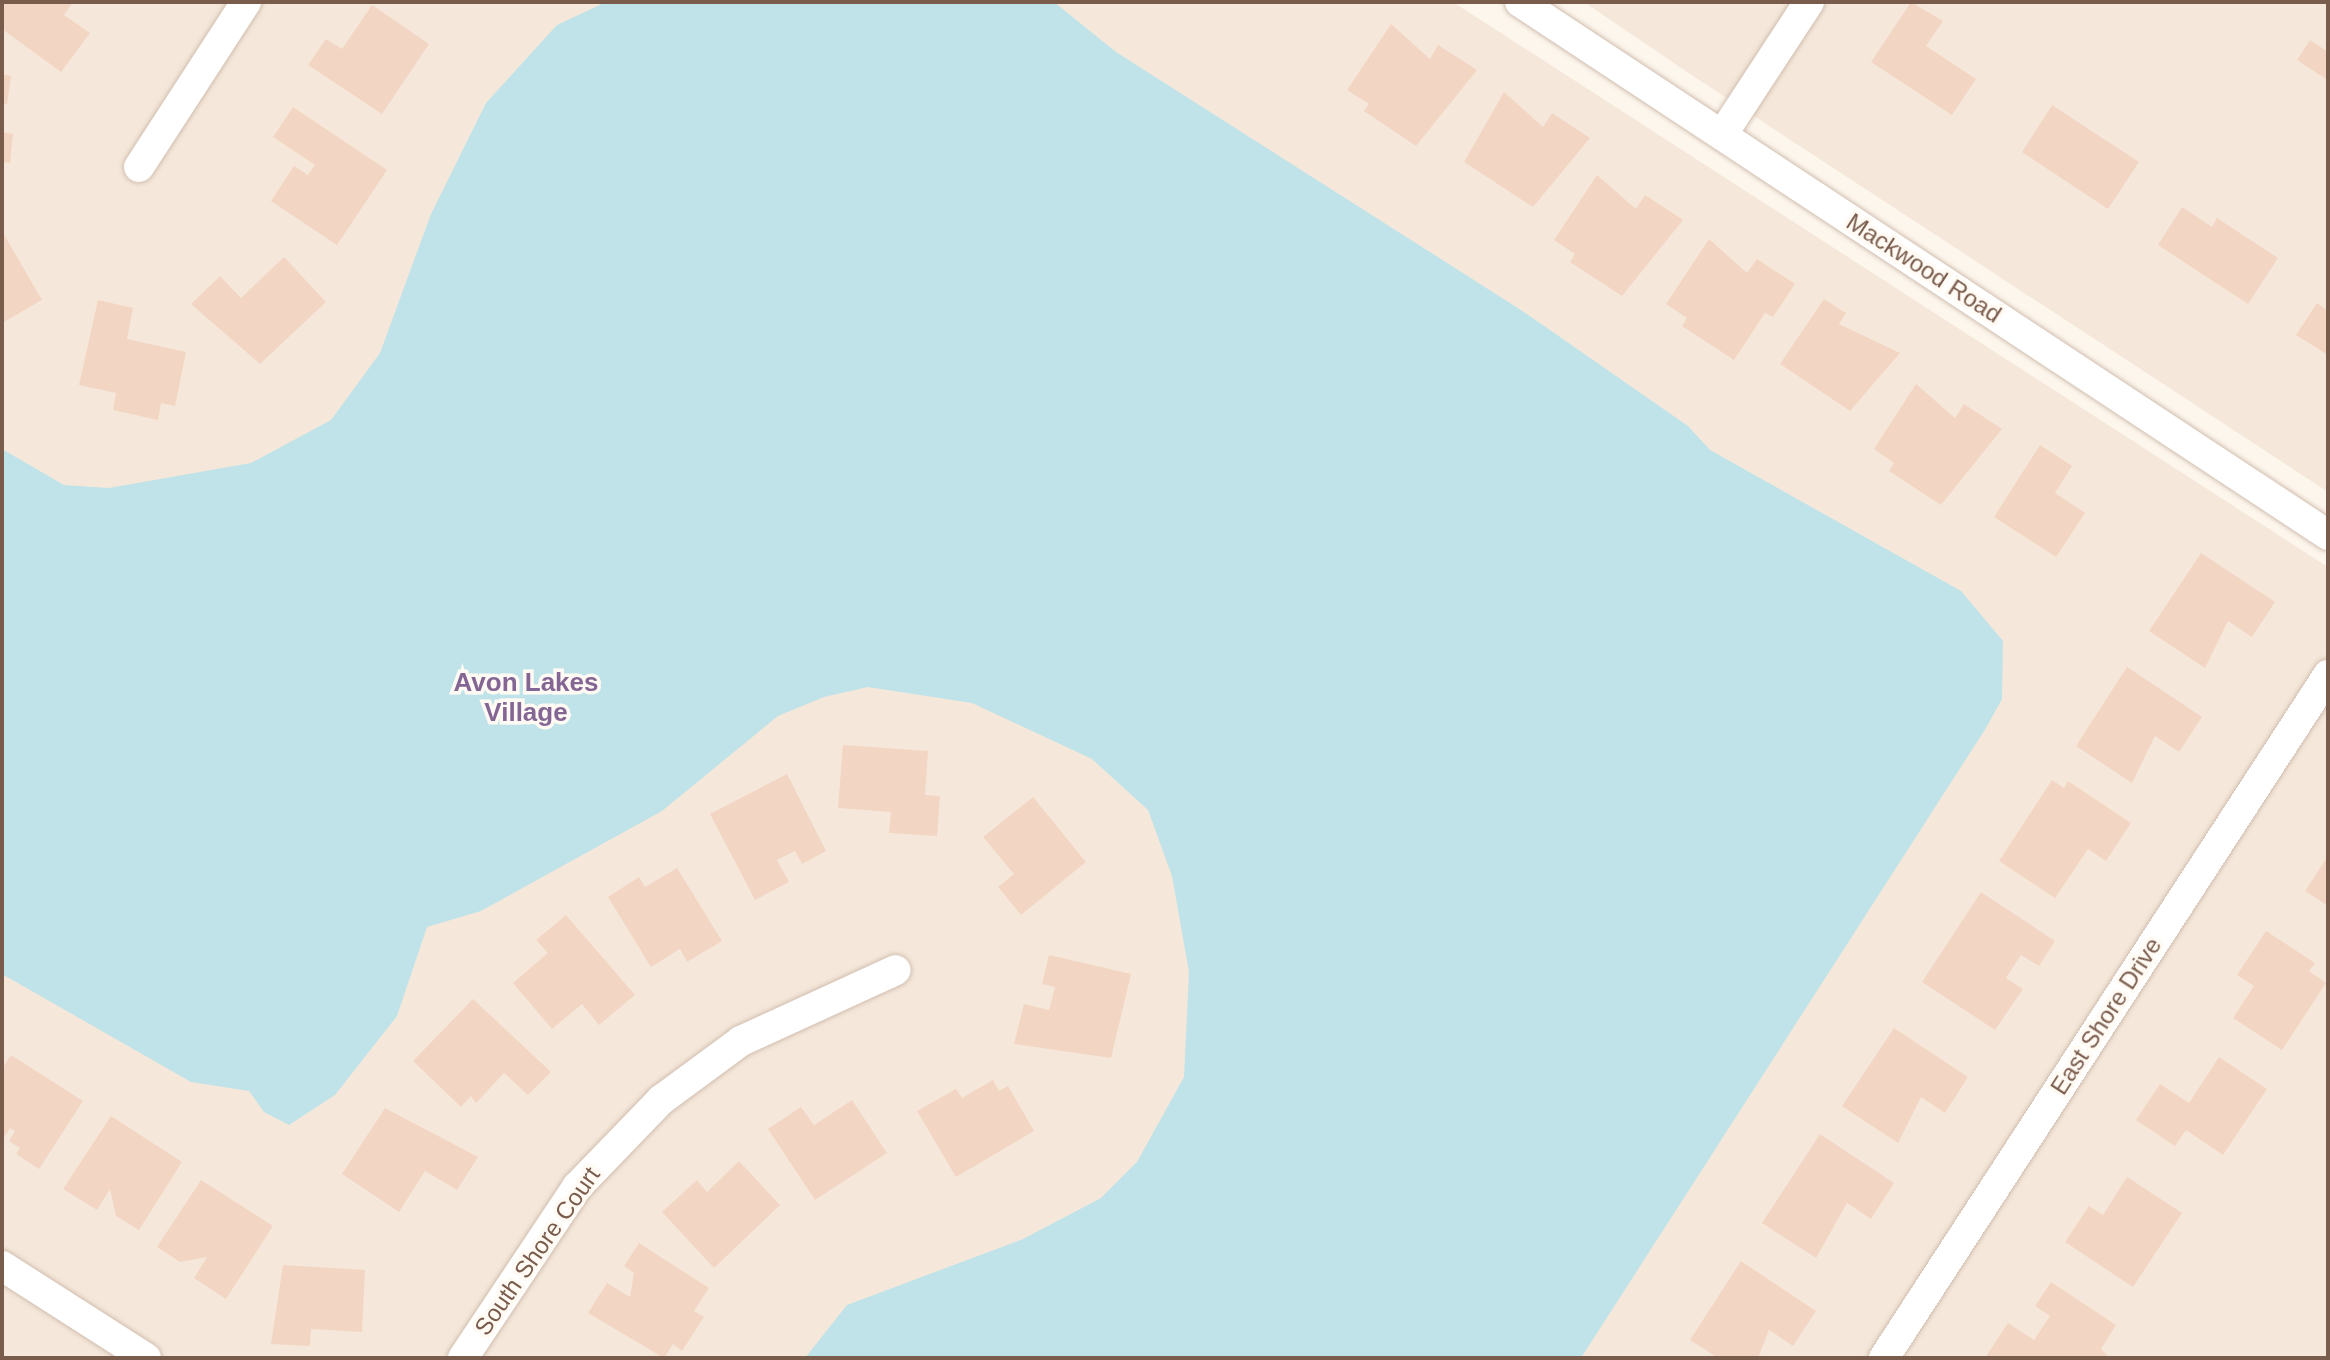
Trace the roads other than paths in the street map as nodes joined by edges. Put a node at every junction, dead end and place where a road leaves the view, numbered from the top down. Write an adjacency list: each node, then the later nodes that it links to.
1 (246, 2): 5 (street)
2 (1520, 2): 4 (street, Mackwood Road)
3 (1809, 2): 4 (street)
4 (1722, 135): 6 (street, Mackwood Road)
5 (139, 167)
6 (2328, 535)
7 (2328, 675): 12 (street, East Shore Drive)
8 (896, 970): 11 (street, South Shore Court)
9 (2, 1266): 10 (street)
10 (146, 1358)
11 (463, 1358)
12 (1884, 1358)

